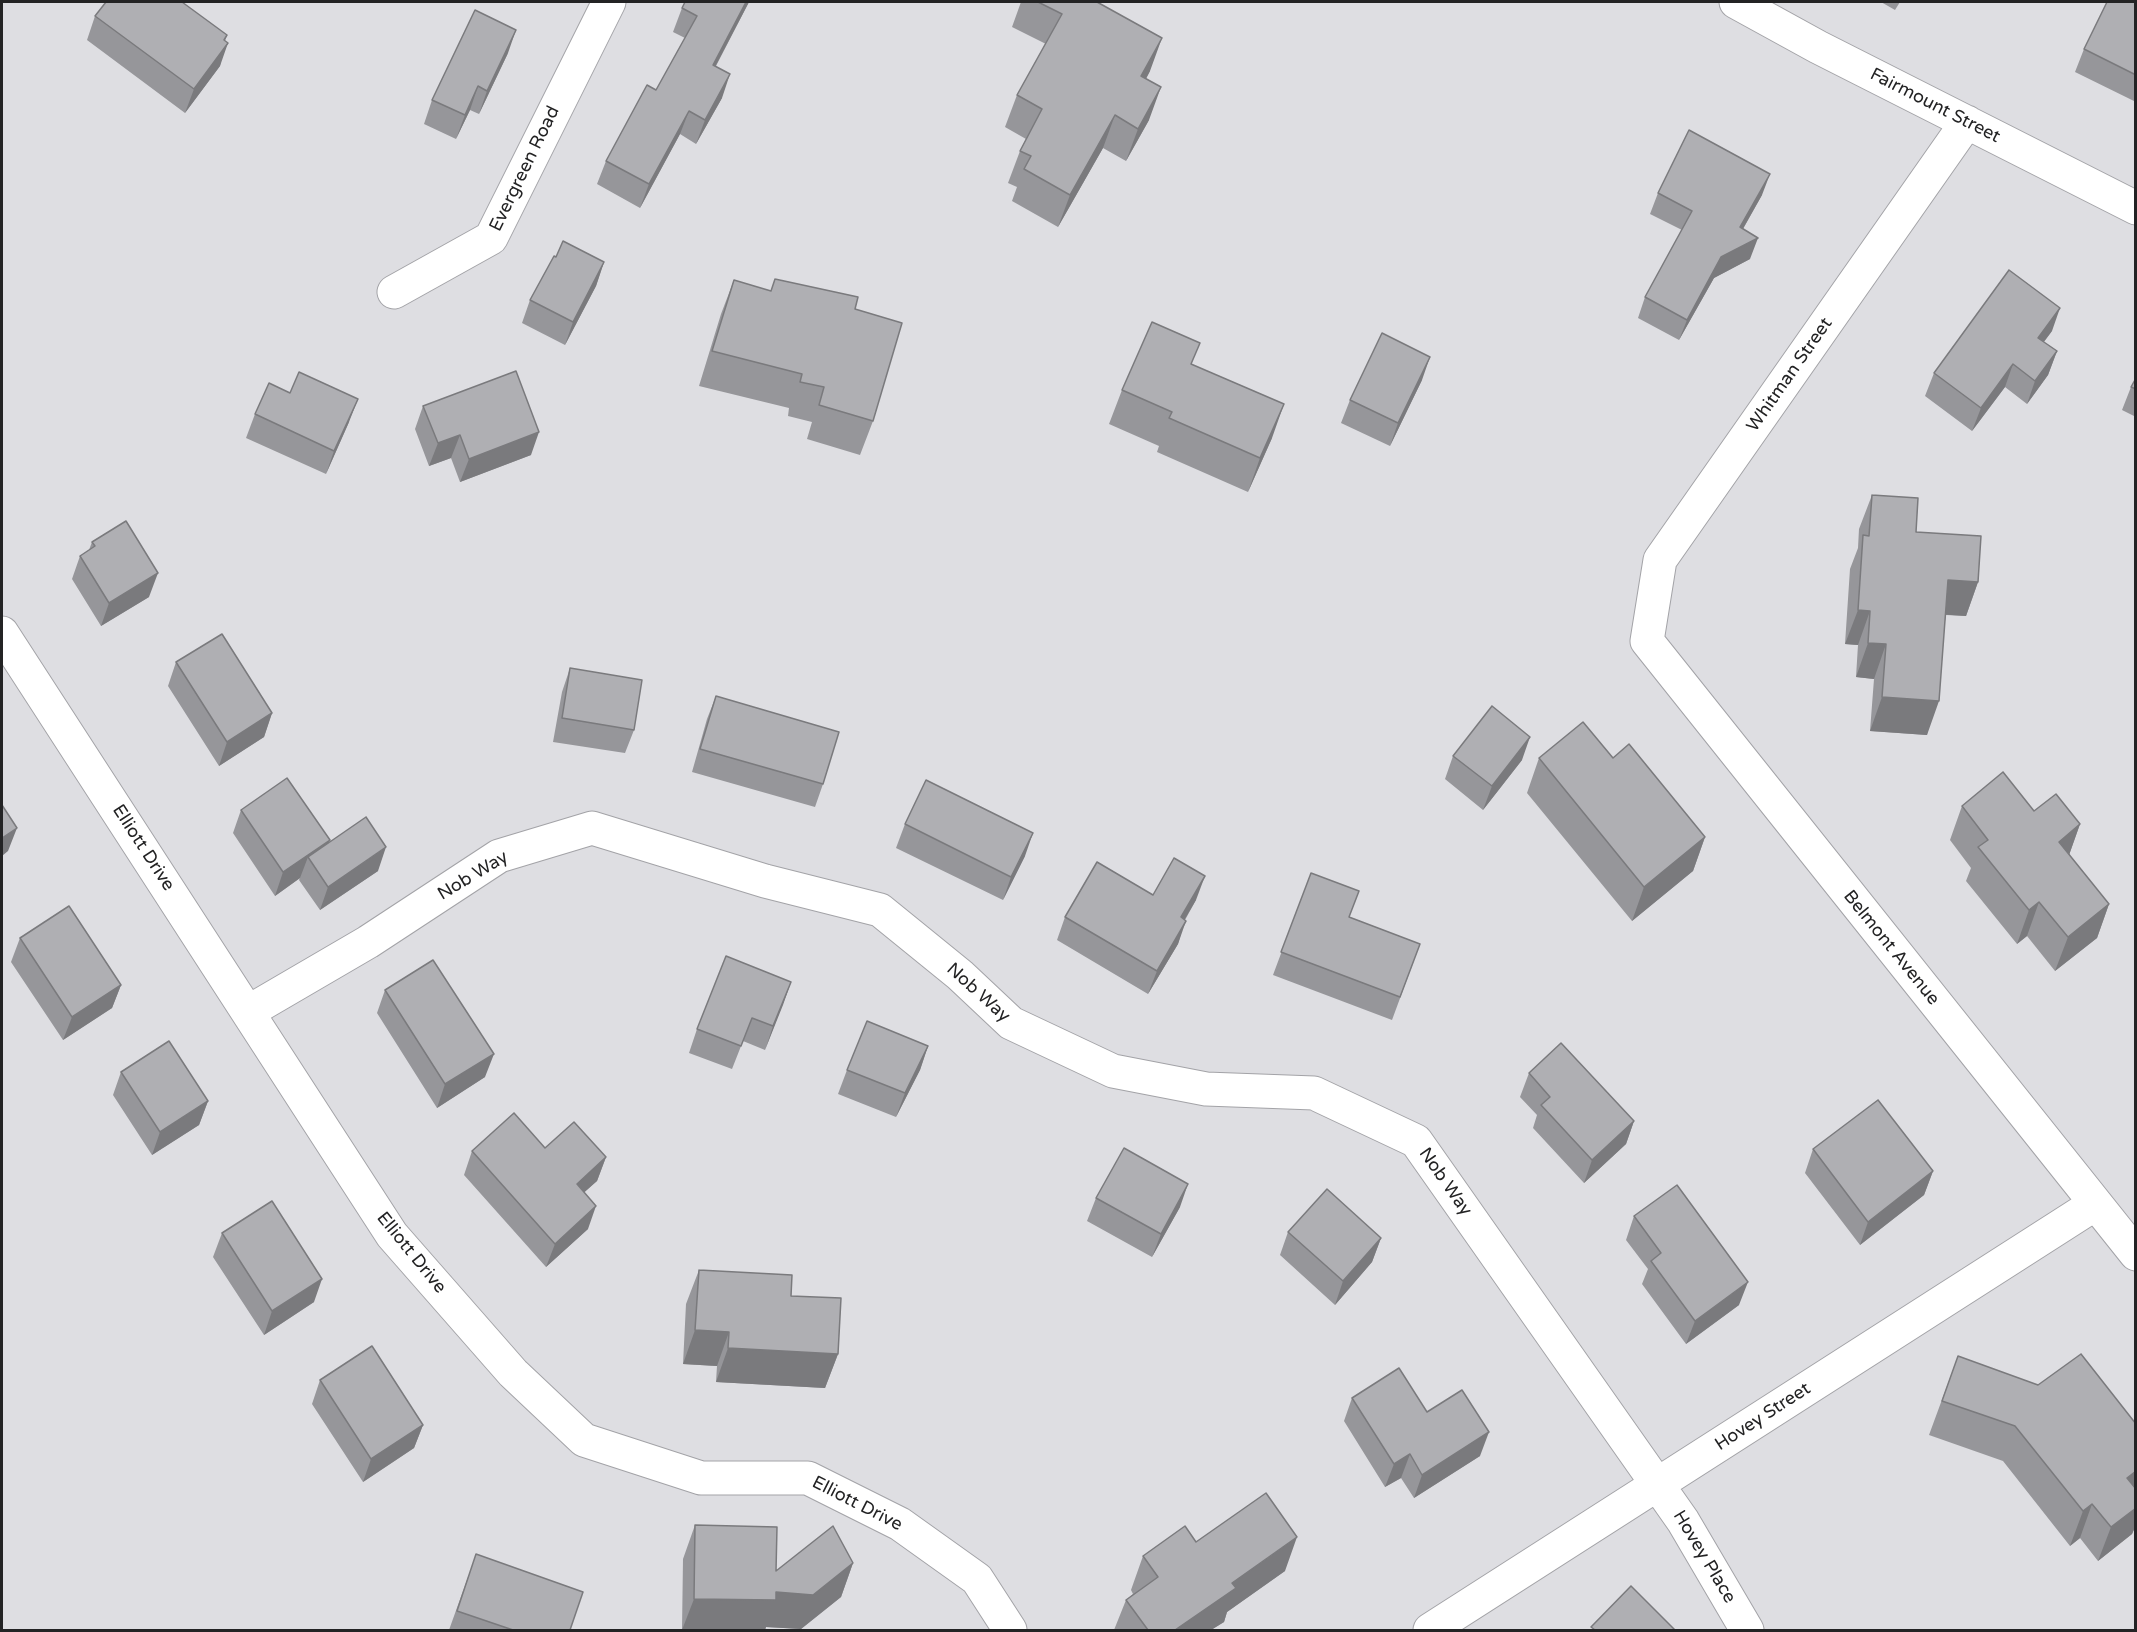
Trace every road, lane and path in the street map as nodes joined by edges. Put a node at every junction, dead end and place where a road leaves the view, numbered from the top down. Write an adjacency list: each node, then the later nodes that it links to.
1 (609, 2): 5 (street, Evergreen Road)
2 (1736, 2): 3 (street, Fairmount Street)
3 (1967, 122): 4 (street, Fairmount Street); 7 (street, Whitman Street)
4 (2136, 208)
5 (394, 292)
6 (2, 633): 8 (street, Elliott Drive)
7 (1647, 641): 9 (street, Belmont Avenue)
8 (249, 1012): 11 (street, Nob Way); 12 (street, Elliott Drive)
9 (2095, 1204): 10 (street, Belmont Avenue); 11 (street, Hovey Street)
10 (2136, 1254)
11 (1658, 1485): 13 (street, Hovey Street); 14 (street, Hovey Place)
12 (1010, 1630)
13 (1430, 1630)
14 (1747, 1630)

